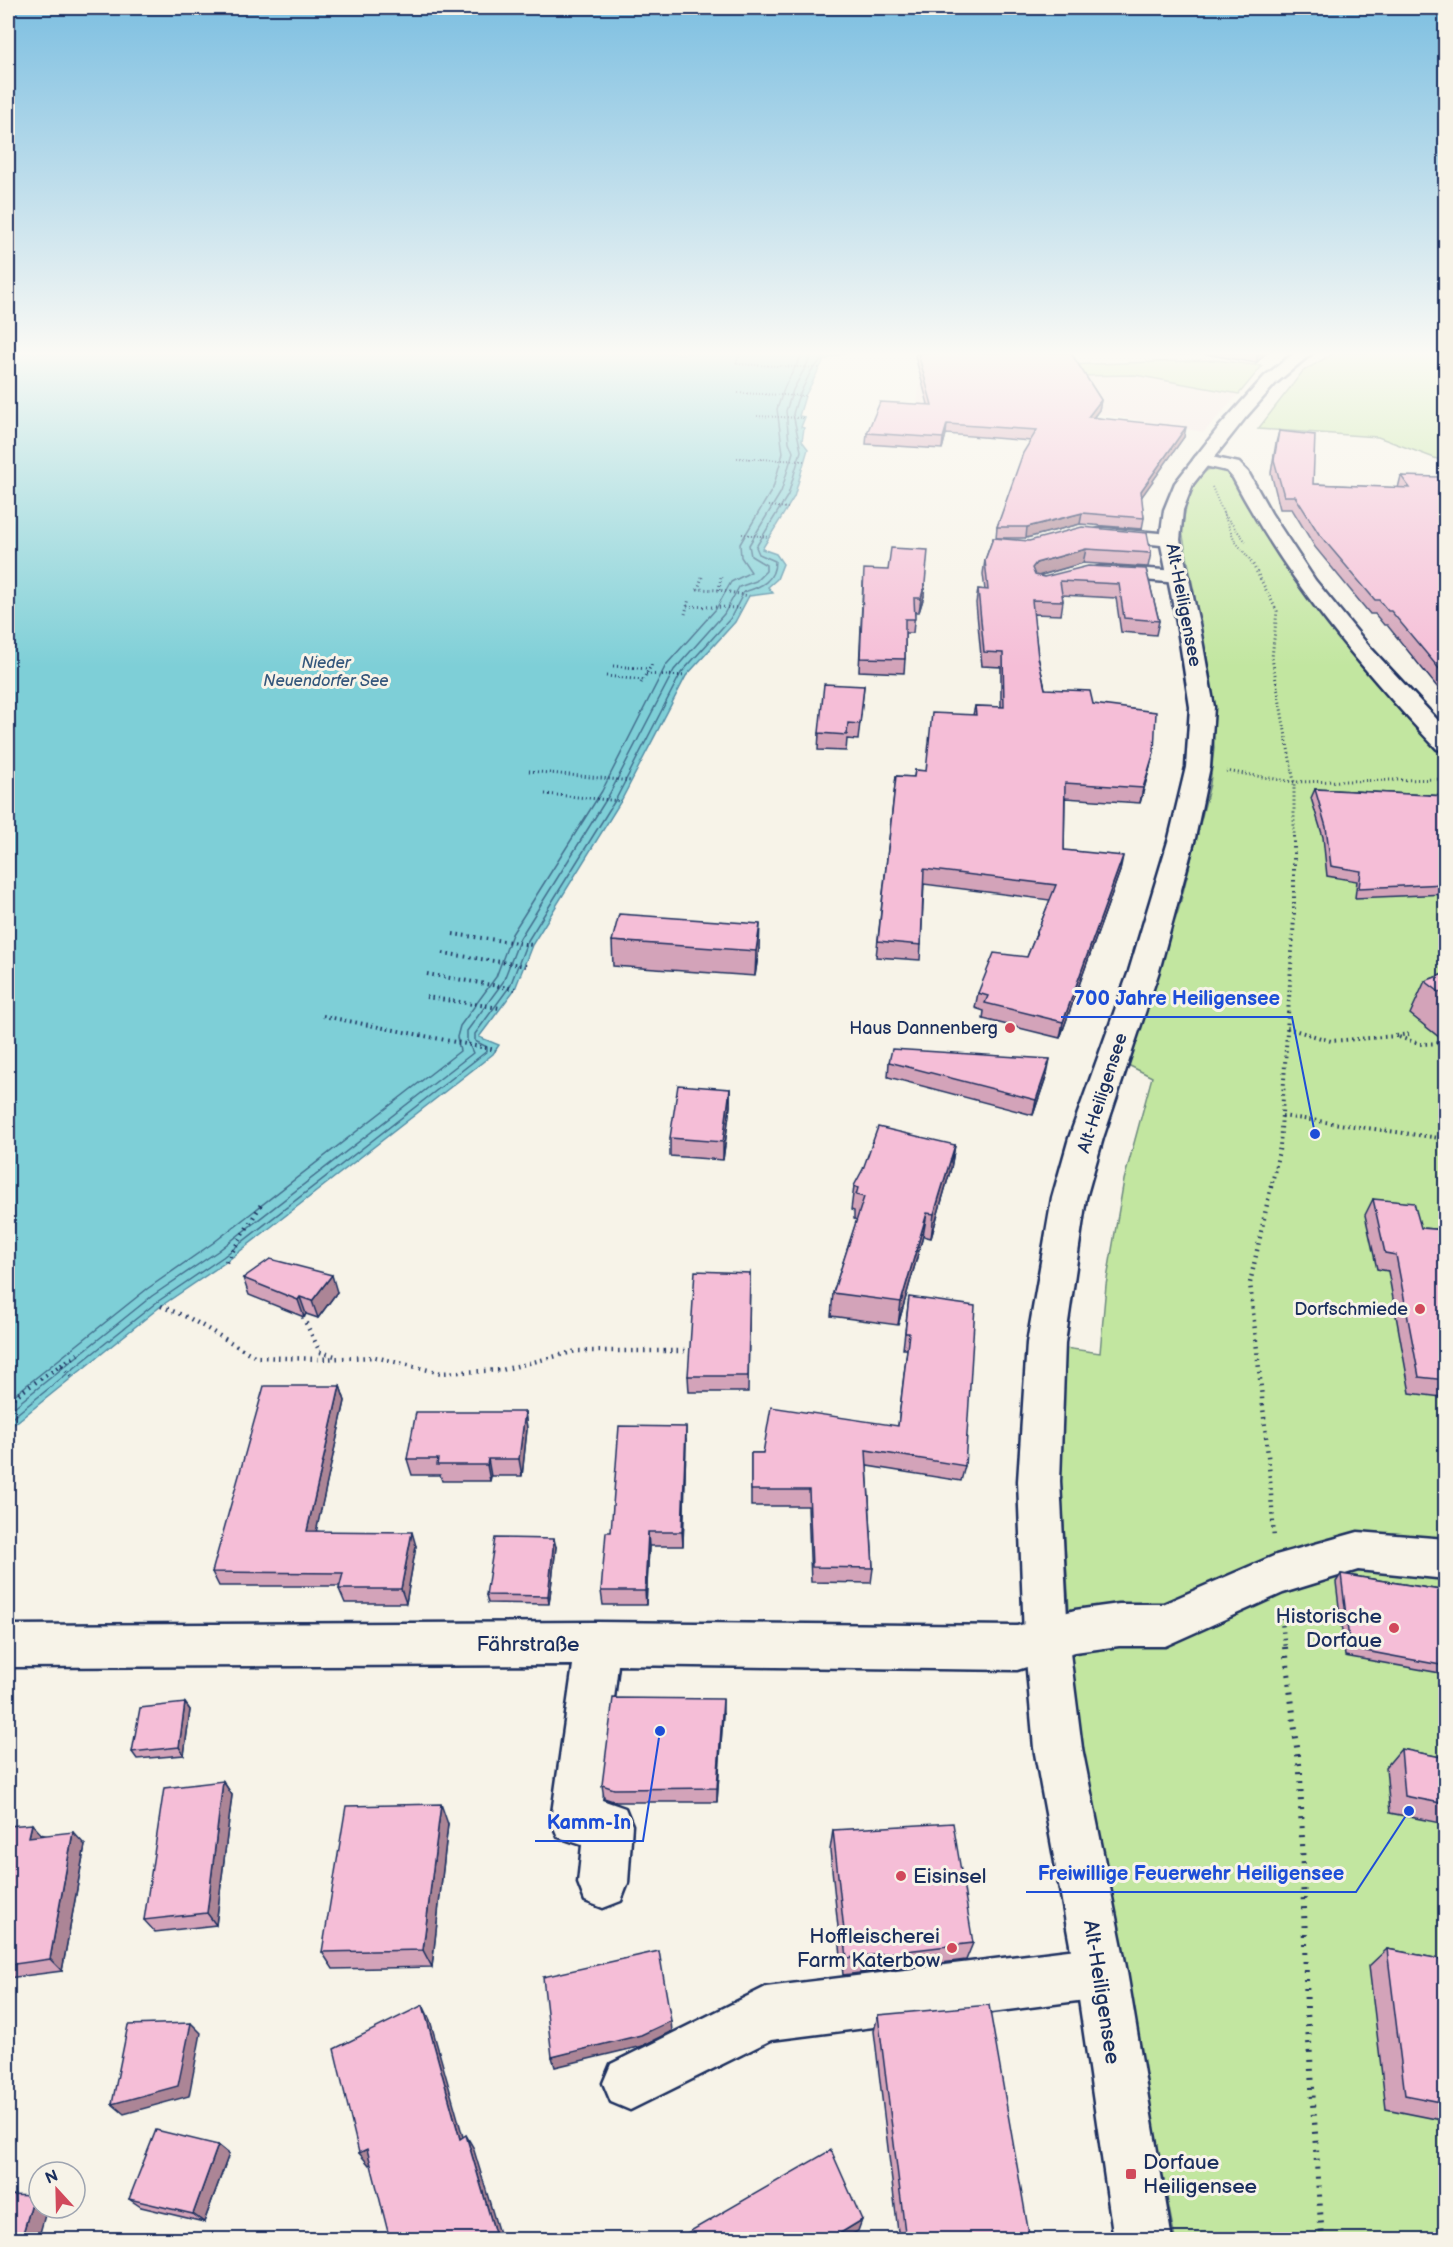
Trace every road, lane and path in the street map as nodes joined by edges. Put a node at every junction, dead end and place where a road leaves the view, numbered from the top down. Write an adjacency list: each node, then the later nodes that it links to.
1 (737, 458): 3 (path)
2 (1214, 458): 4 (main road, Alt-Heiligensee)
3 (804, 461)
4 (1206, 469): 10 (main road, Alt-Heiligensee); 27 (main road); 32 (path)
5 (769, 506): 6 (path)
6 (788, 508)
7 (1080, 532): 10 (main road)
8 (742, 534): 9 (path)
9 (769, 537)
10 (1170, 540): 14 (main road, Alt-Heiligensee)
11 (1084, 571): 14 (main road)
12 (702, 577): 15 (path)
13 (721, 577): 15 (path)
14 (1179, 577): 28 (main road, Alt-Heiligensee)
15 (719, 590): 16 (path)
16 (749, 596)
17 (689, 599): 18 (path)
18 (687, 606): 19 (path); 20 (path)
19 (741, 608)
20 (685, 614)
21 (652, 664): 23 (path)
22 (614, 666): 23 (path)
23 (649, 669): 24 (path)
24 (646, 674): 25 (path); 26 (path)
25 (606, 676)
26 (686, 676)
27 (1446, 744)
28 (1198, 767): 32 (path); 63 (main road, Alt-Heiligensee)
29 (529, 771): 31 (path)
30 (1446, 779): 32 (path)
31 (631, 781)
32 (1294, 782): 44 (path)
33 (545, 794): 34 (path)
34 (621, 801)
35 (453, 934): 36 (path)
36 (532, 945)
37 (443, 953): 38 (path)
38 (526, 966)
39 (427, 974): 40 (path)
40 (515, 989)
41 (426, 997): 42 (path)
42 (500, 1008)
43 (323, 1016): 48 (path)
44 (1287, 1028): 46 (path); 49 (path)
45 (1409, 1034): 46 (path)
46 (1396, 1036): 47 (path)
47 (1446, 1043)
48 (496, 1050)
49 (1282, 1116): 50 (path); 62 (path)
50 (1446, 1139)
51 (261, 1203): 52 (path)
52 (226, 1262)
53 (161, 1306): 57 (path)
54 (303, 1317): 57 (path)
55 (690, 1351): 57 (path)
56 (78, 1354): 58 (path)
57 (339, 1357)
58 (61, 1365): 59 (path); 60 (path)
59 (72, 1377)
60 (8, 1401)
61 (1446, 1559): 62 (main road)
62 (1276, 1575): 63 (main road); 70 (path)
63 (1046, 1638): 64 (main road, Fährstraße); 67 (main road, Alt-Heiligensee)
64 (596, 1643): 65 (main road, Fährstraße); 66 (main road)
65 (8, 1646)
66 (603, 1883)
67 (1101, 1972): 68 (main road); 69 (main road, Alt-Heiligensee)
68 (630, 2083)
69 (1143, 2240)
70 (1322, 2240)

